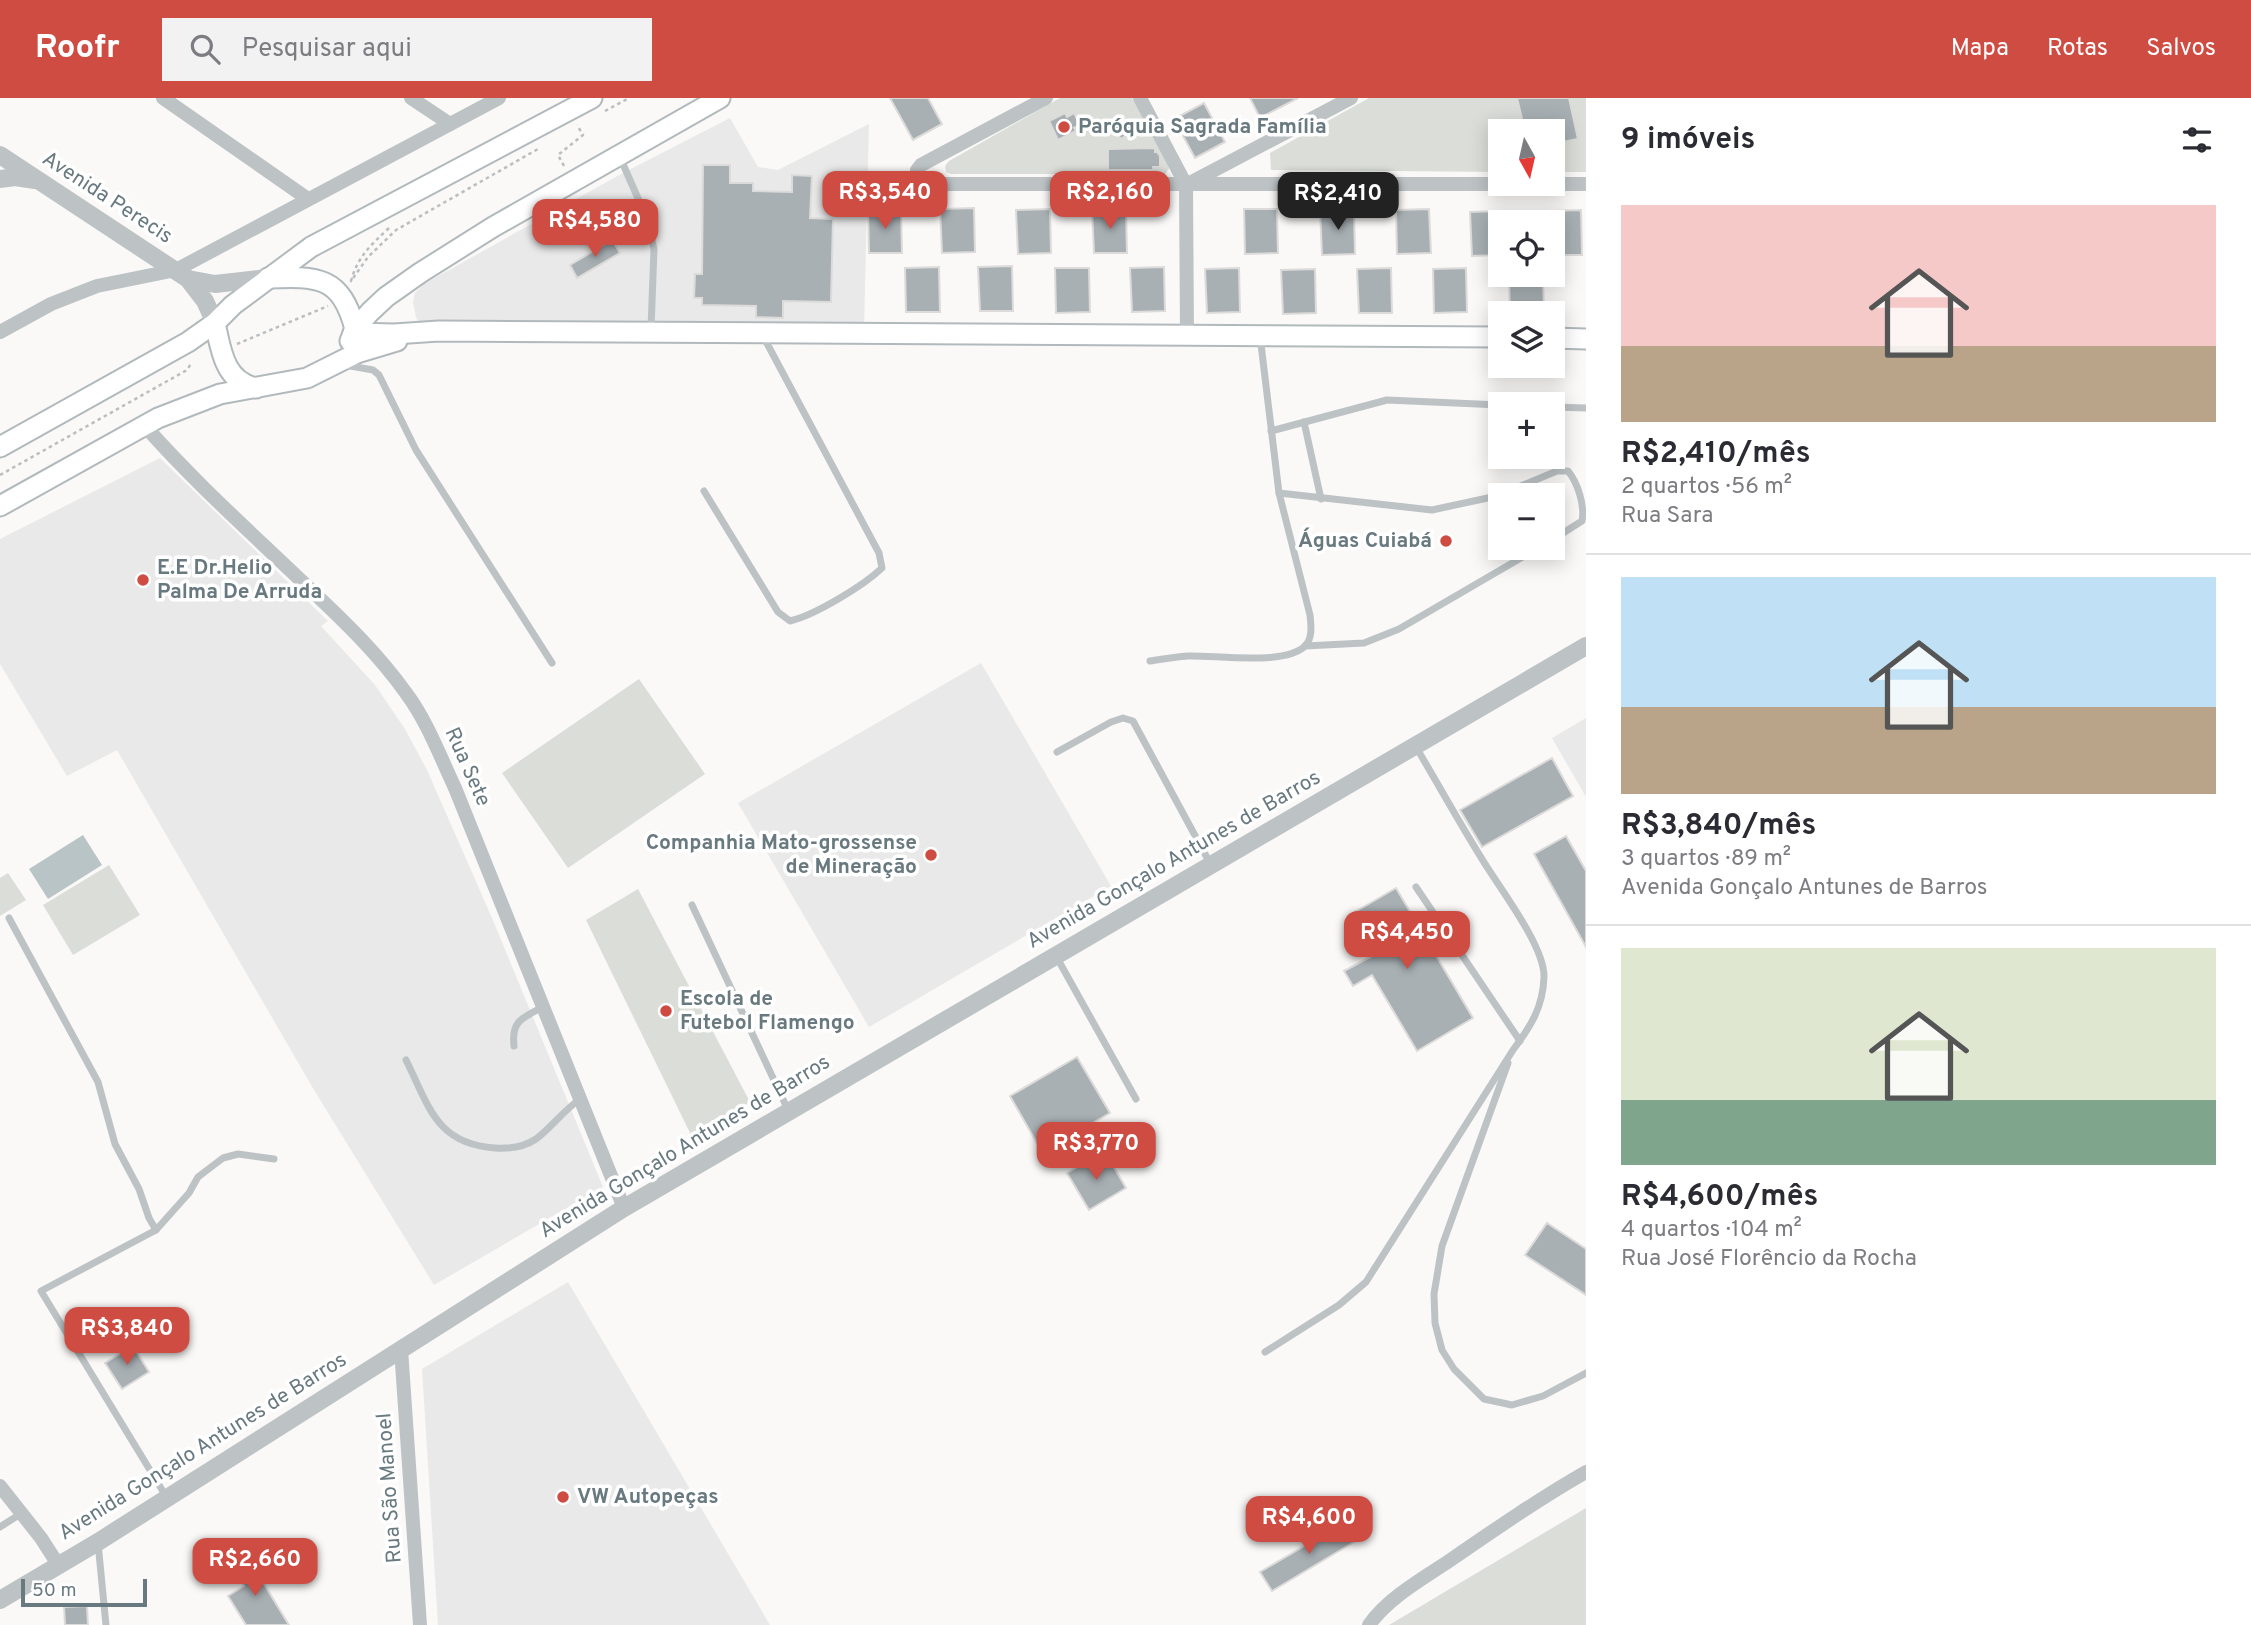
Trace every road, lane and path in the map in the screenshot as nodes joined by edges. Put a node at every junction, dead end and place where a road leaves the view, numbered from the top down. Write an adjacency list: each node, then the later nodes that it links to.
1 (163, 98): 20 (street)
2 (411, 98): 11 (street)
3 (499, 98): 11 (street)
4 (629, 98): 9 (path)
5 (720, 98): 14 (main road)
6 (1046, 98): 19 (street)
7 (1140, 98): 19 (street)
8 (1351, 98): 19 (street)
9 (595, 106): 10 (main road)
10 (569, 110): 17 (path); 23 (main road)
11 (450, 124): 20 (street)
12 (541, 147): 24 (path)
13 (0, 155): 16 (street, Avenida Perecis)
14 (619, 155): 17 (main road); 29 (lane)
15 (0, 179): 16 (street)
16 (38, 180): 22 (street, Avenida Perecis)
17 (573, 181): 26 (main road)
18 (1586, 184): 19 (street)
19 (1186, 185): 32 (street)
20 (308, 199): 22 (street)
21 (390, 226): 24 (path)
22 (182, 274): 23 (street, Avenida Perecis); 25 (street, Avenida Perecis); 28 (street)
23 (268, 278): 24 (main road); 25 (main road)
24 (348, 290): 26 (main road); 36 (path)
25 (215, 323): 36 (main road); 45 (main road)
26 (354, 331): 27 (main road); 37 (main road)
27 (439, 331): 29 (main road); 37 (main road)
28 (0, 332)
29 (651, 332): 30 (main road)
30 (761, 333): 32 (main road); 47 (lane)
31 (1260, 335): 32 (main road); 33 (main road); 44 (lane)
32 (1187, 336)
33 (1488, 337)
34 (1565, 338): 35 (main road)
35 (1586, 339)
36 (221, 351): 38 (main road)
37 (334, 363): 38 (main road); 57 (lane)
38 (256, 388): 43 (main road)
39 (1488, 404): 42 (lane)
40 (1565, 407): 41 (lane)
41 (1586, 408)
42 (1304, 422): 44 (lane); 50 (lane)
43 (145, 426): 51 (main road); 65 (street, Rua Sete)
44 (1271, 431): 48 (lane)
45 (0, 447)
46 (1528, 483): 52 (lane)
47 (704, 491)
48 (1279, 493): 50 (lane); 54 (lane)
49 (1488, 498): 50 (lane)
50 (1321, 499)
51 (0, 506)
52 (1565, 532)
53 (1517, 560): 54 (lane)
54 (1305, 646): 56 (lane)
55 (1586, 646): 58 (street, Avenida Gonçalo Antunes de Barros)
56 (1150, 661)
57 (552, 663)
58 (1416, 746): 60 (street, Avenida Gonçalo Antunes de Barros); 66 (lane)
59 (1057, 752): 60 (lane)
60 (1212, 865): 64 (street, Avenida Gonçalo Antunes de Barros)
61 (1416, 887): 66 (lane)
62 (692, 905): 72 (lane)
63 (9, 918): 75 (lane)
64 (1056, 956): 71 (lane); 72 (street, Avenida Gonçalo Antunes de Barros)
65 (543, 1007): 67 (lane); 70 (street, Rua Sete)
66 (1520, 1041): 68 (lane)
67 (514, 1046)
68 (1513, 1049): 77 (lane); 78 (lane)
69 (406, 1060): 70 (lane)
70 (580, 1099): 74 (street, Rua Sete)
71 (1136, 1099)
72 (788, 1112): 74 (street, Avenida Gonçalo Antunes de Barros)
73 (274, 1159): 75 (lane)
74 (624, 1208): 76 (street, Avenida Gonçalo Antunes de Barros)
75 (156, 1230): 81 (lane)
76 (401, 1349): 81 (street, Avenida Gonçalo Antunes de Barros); 88 (street, Rua São Manoel)
77 (1265, 1352)
78 (1586, 1373)
79 (1586, 1472): 89 (street)
80 (0, 1486): 82 (street)
81 (167, 1498): 84 (street, Avenida Gonçalo Antunes de Barros)
82 (22, 1513): 83 (lane); 85 (street)
83 (0, 1527)
84 (98, 1542): 85 (street, Avenida Gonçalo Antunes de Barros); 87 (lane)
85 (59, 1566): 86 (street, Avenida Gonçalo Antunes de Barros)
86 (0, 1600)
87 (106, 1625)
88 (420, 1625)
89 (1368, 1625)

